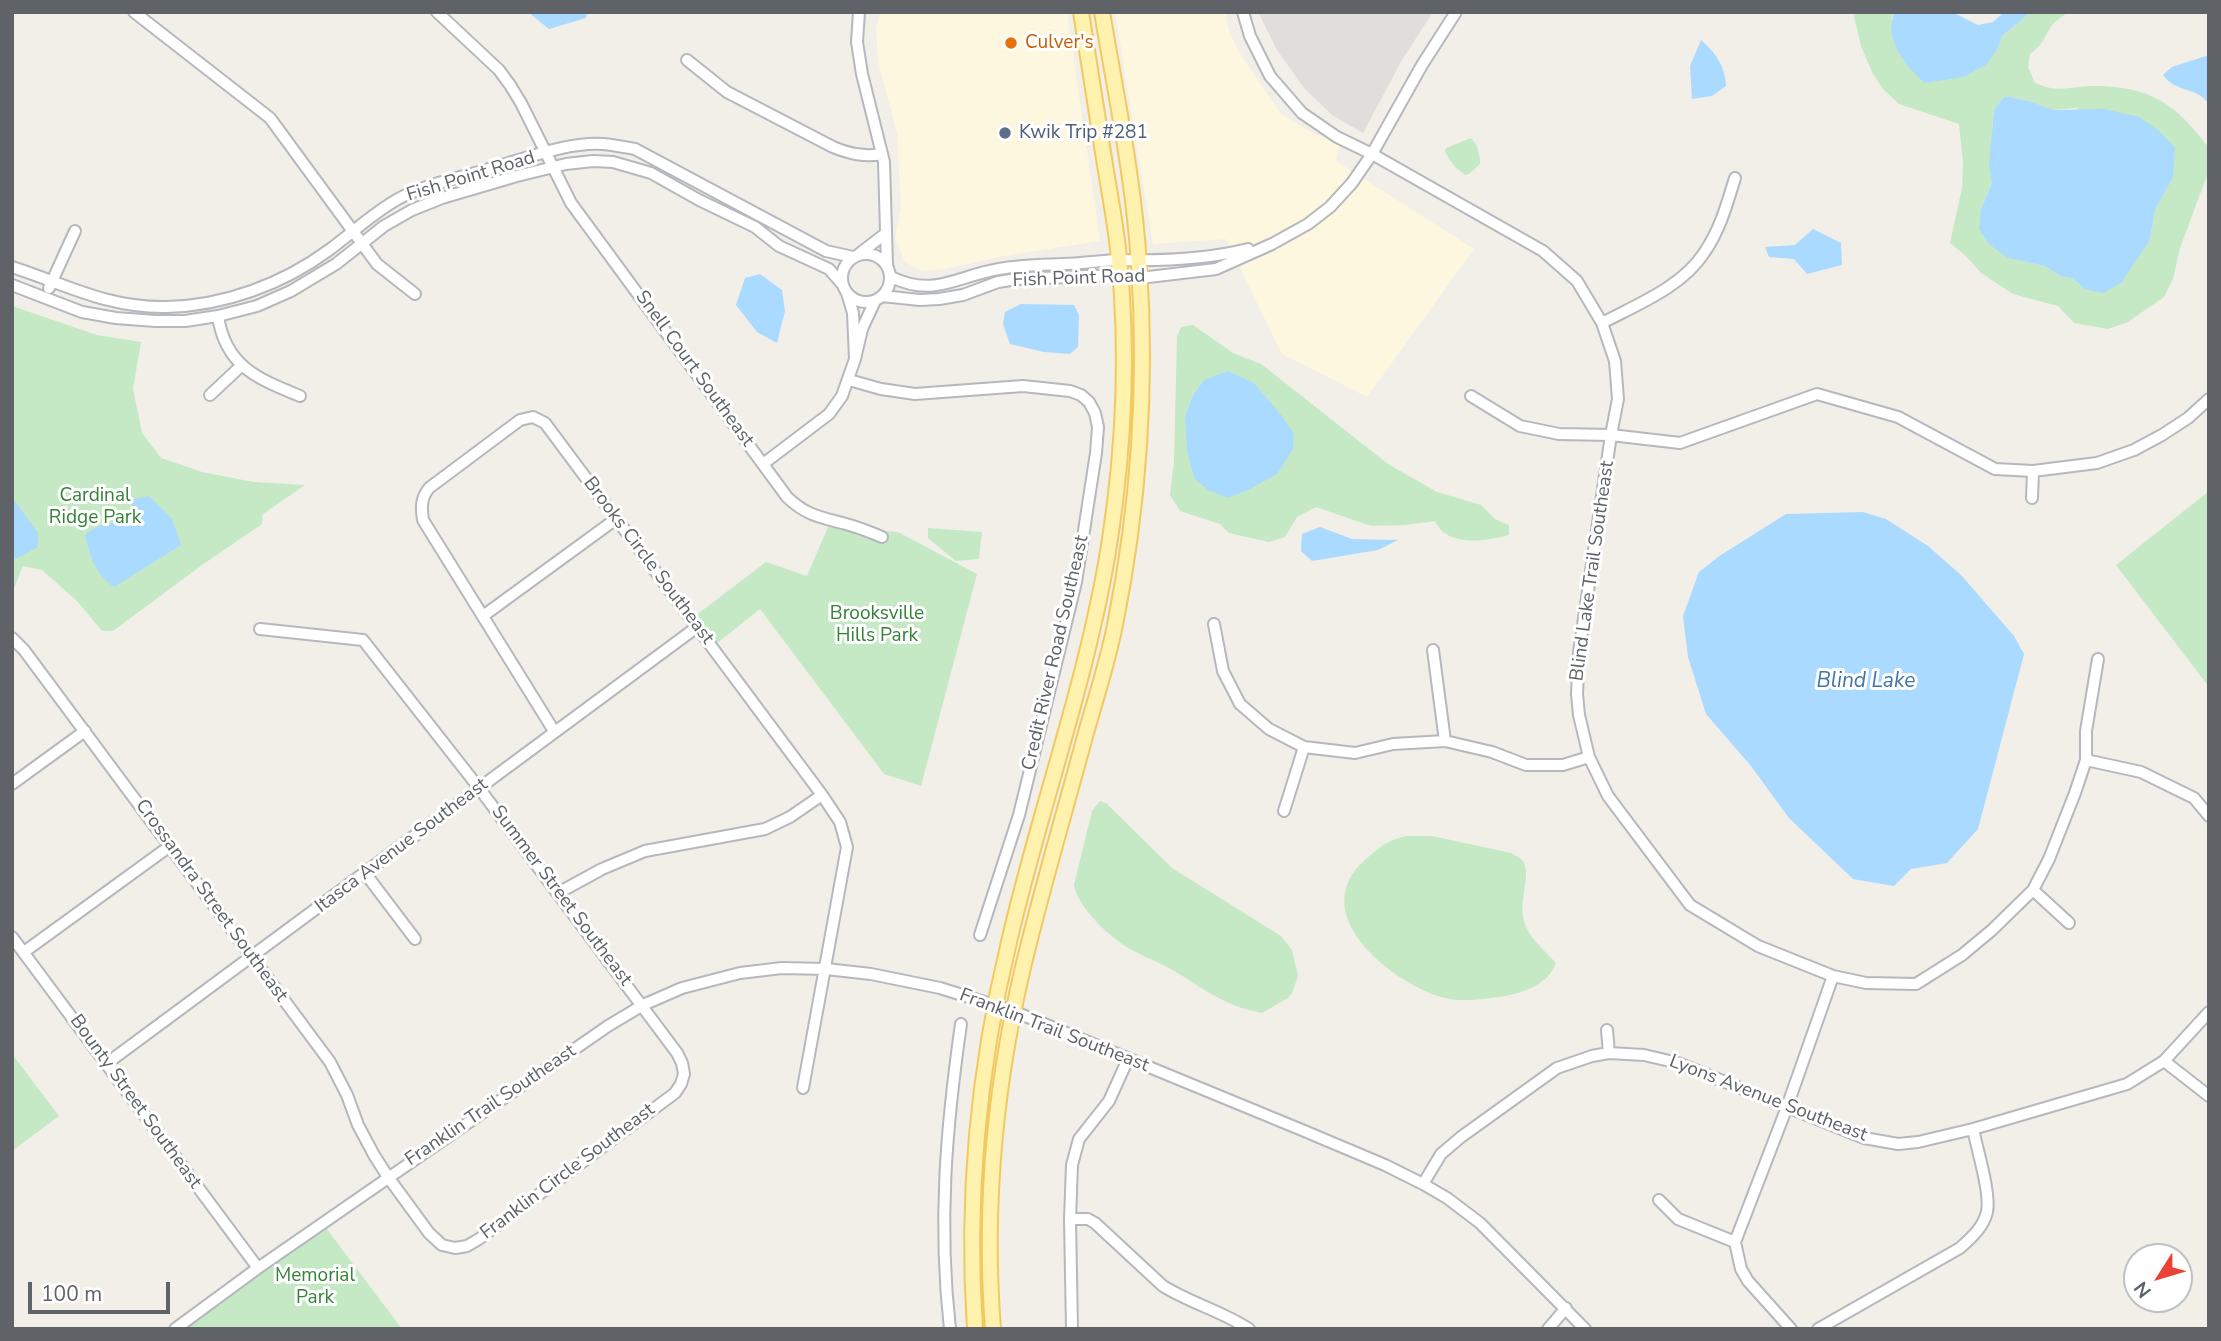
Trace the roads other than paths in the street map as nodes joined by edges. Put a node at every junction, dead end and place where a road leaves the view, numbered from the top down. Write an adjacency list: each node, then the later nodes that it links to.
1 (134, 12): 15 (street)
2 (437, 12): 9 (street, Snell Court Southeast)
3 (859, 12): 10 (street)
4 (1081, 12): 23 (main road)
5 (1102, 12): 20 (main road)
6 (1243, 12): 11 (street, Blind Lake Trail Southeast)
7 (1456, 12): 11 (street, Fish Point Road)
8 (687, 60): 10 (street)
9 (546, 153): 12 (street, Snell Court Southeast); 15 (street, Fish Point Road); 19 (street, Fish Point Road)
10 (882, 154): 16 (street)
11 (1372, 154): 18 (street, Fish Point Road); 33 (street, Blind Lake Trail Southeast)
12 (554, 167): 17 (street, Fish Point Road); 28 (street, Fish Point Road); 42 (street, Snell Court Southeast)
13 (1735, 178): 33 (street)
14 (75, 231): 26 (street)
15 (352, 232): 17 (street); 26 (street, Fish Point Road)
16 (885, 234): 19 (street); 21 (street)
17 (362, 244): 29 (street); 32 (street, Fish Point Road)
18 (1272, 244): 20 (street, Fish Point Road); 25 (street, Fish Point Road)
19 (856, 256): 21 (street); 28 (street)
20 (1139, 262): 23 (street, Fish Point Road); 25 (main road)
21 (887, 265): 24 (street)
22 (12, 267): 26 (street, Fish Point Road)
23 (1120, 267): 24 (street, Fish Point Road); 25 (street, Fish Point Road); 31 (street, Fish Point Road); 78 (main road)
24 (891, 277): 31 (street)
25 (1140, 278): 79 (main road)
26 (51, 282): 30 (street)
27 (12, 285): 30 (street, Fish Point Road)
28 (845, 289): 31 (street); 34 (street)
29 (415, 294)
30 (44, 297): 32 (street, Fish Point Road)
31 (879, 299): 34 (street)
32 (218, 316): 35 (street)
33 (1602, 323): 41 (street, Blind Lake Trail Southeast)
34 (855, 359): 36 (street)
35 (242, 365): 37 (street); 38 (street)
36 (849, 380): 42 (street); 70 (street, Credit River Road Southeast)
37 (210, 395)
38 (300, 396)
39 (1471, 396): 41 (street)
40 (2209, 400): 43 (street)
41 (1611, 435): 43 (street); 58 (street, Blind Lake Trail Southeast)
42 (763, 464): 46 (street, Snell Court Southeast)
43 (2034, 471): 44 (street)
44 (2032, 498)
45 (616, 519): 47 (street); 47 (street, Brooks Circle Southeast); 49 (street, Brooks Circle Southeast)
46 (882, 537)
47 (483, 616): 55 (street, Brooks Circle Southeast)
48 (1214, 624): 57 (street)
49 (697, 627): 55 (street, Itasca Avenue Southeast); 62 (street, Brooks Circle Southeast)
50 (260, 629): 61 (street, Summer Street Southeast)
51 (12, 638): 54 (street, Crossandra Street Southeast)
52 (1433, 650): 56 (street)
53 (2098, 659): 59 (street, Blind Lake Trail Southeast)
54 (85, 731): 60 (street); 65 (street, Crossandra Street Southeast)
55 (554, 731): 61 (street, Itasca Avenue Southeast)
56 (1445, 741): 57 (street); 58 (street)
57 (1304, 747): 63 (street)
58 (1589, 757): 76 (street, Blind Lake Trail Southeast)
59 (2086, 760): 64 (street); 67 (street, Blind Lake Trail Southeast)
60 (12, 784)
61 (479, 788): 66 (street, Itasca Avenue Southeast); 68 (street, Summer Street Southeast)
62 (822, 795): 68 (street); 75 (street, Brooks Circle Southeast)
63 (1284, 811)
64 (2209, 816)
65 (170, 846): 73 (street); 74 (street, Crossandra Street Southeast)
66 (365, 873): 72 (street); 74 (street, Itasca Avenue Southeast)
67 (2033, 890): 69 (street); 76 (street, Blind Lake Trail Southeast)
68 (558, 893): 77 (street, Summer Street Southeast)
69 (2069, 922)
70 (980, 935)
71 (12, 937): 73 (street, Bounty Street Southeast)
72 (415, 939)
73 (24, 953): 86 (street, Bounty Street Southeast)
74 (252, 957): 86 (street, Itasca Avenue Southeast); 92 (street, Crossandra Street Southeast)
75 (826, 969): 77 (street, Franklin Trail Southeast); 78 (street, Franklin Trail Southeast); 88 (street, Brooks Circle Southeast)
76 (1833, 976): 90 (street)
77 (643, 1005): 87 (street, Summer Street Southeast); 92 (street, Franklin Trail Southeast)
78 (994, 1006): 79 (street, Franklin Trail Southeast); 101 (main road)
79 (1013, 1011): 84 (street, Franklin Trail Southeast); 102 (main road)
80 (2209, 1012): 85 (street, Lyons Avenue Southeast)
81 (961, 1024): 100 (street)
82 (1607, 1030): 83 (street)
83 (1609, 1053): 90 (street, Lyons Avenue Southeast); 93 (street, Lyons Avenue Southeast)
84 (1128, 1059): 93 (street, Franklin Trail Southeast); 95 (street)
85 (2164, 1060): 89 (street); 91 (street, Lyons Avenue Southeast)
86 (106, 1064): 97 (street, Bounty Street Southeast)
87 (684, 1074): 92 (street, Franklin Circle Southeast)
88 (803, 1088)
89 (2209, 1096)
90 (1787, 1107): 91 (street, Lyons Avenue Southeast); 96 (street)
91 (1973, 1129): 108 (street)
92 (388, 1177): 97 (street, Franklin Trail Southeast)
93 (1423, 1184): 98 (street, Franklin Trail Southeast)
94 (1659, 1200): 96 (street)
95 (1070, 1219): 103 (street); 104 (street)
96 (1735, 1242): 107 (street)
97 (258, 1268): 99 (street, Franklin Trail Southeast)
98 (1566, 1308): 105 (street); 106 (street, Franklin Trail Southeast)
99 (175, 1329)
100 (950, 1329)
101 (975, 1329)
102 (993, 1329)
103 (1072, 1329)
104 (1249, 1329)
105 (1548, 1329)
106 (1585, 1329)
107 (1791, 1329)
108 (1818, 1329)

